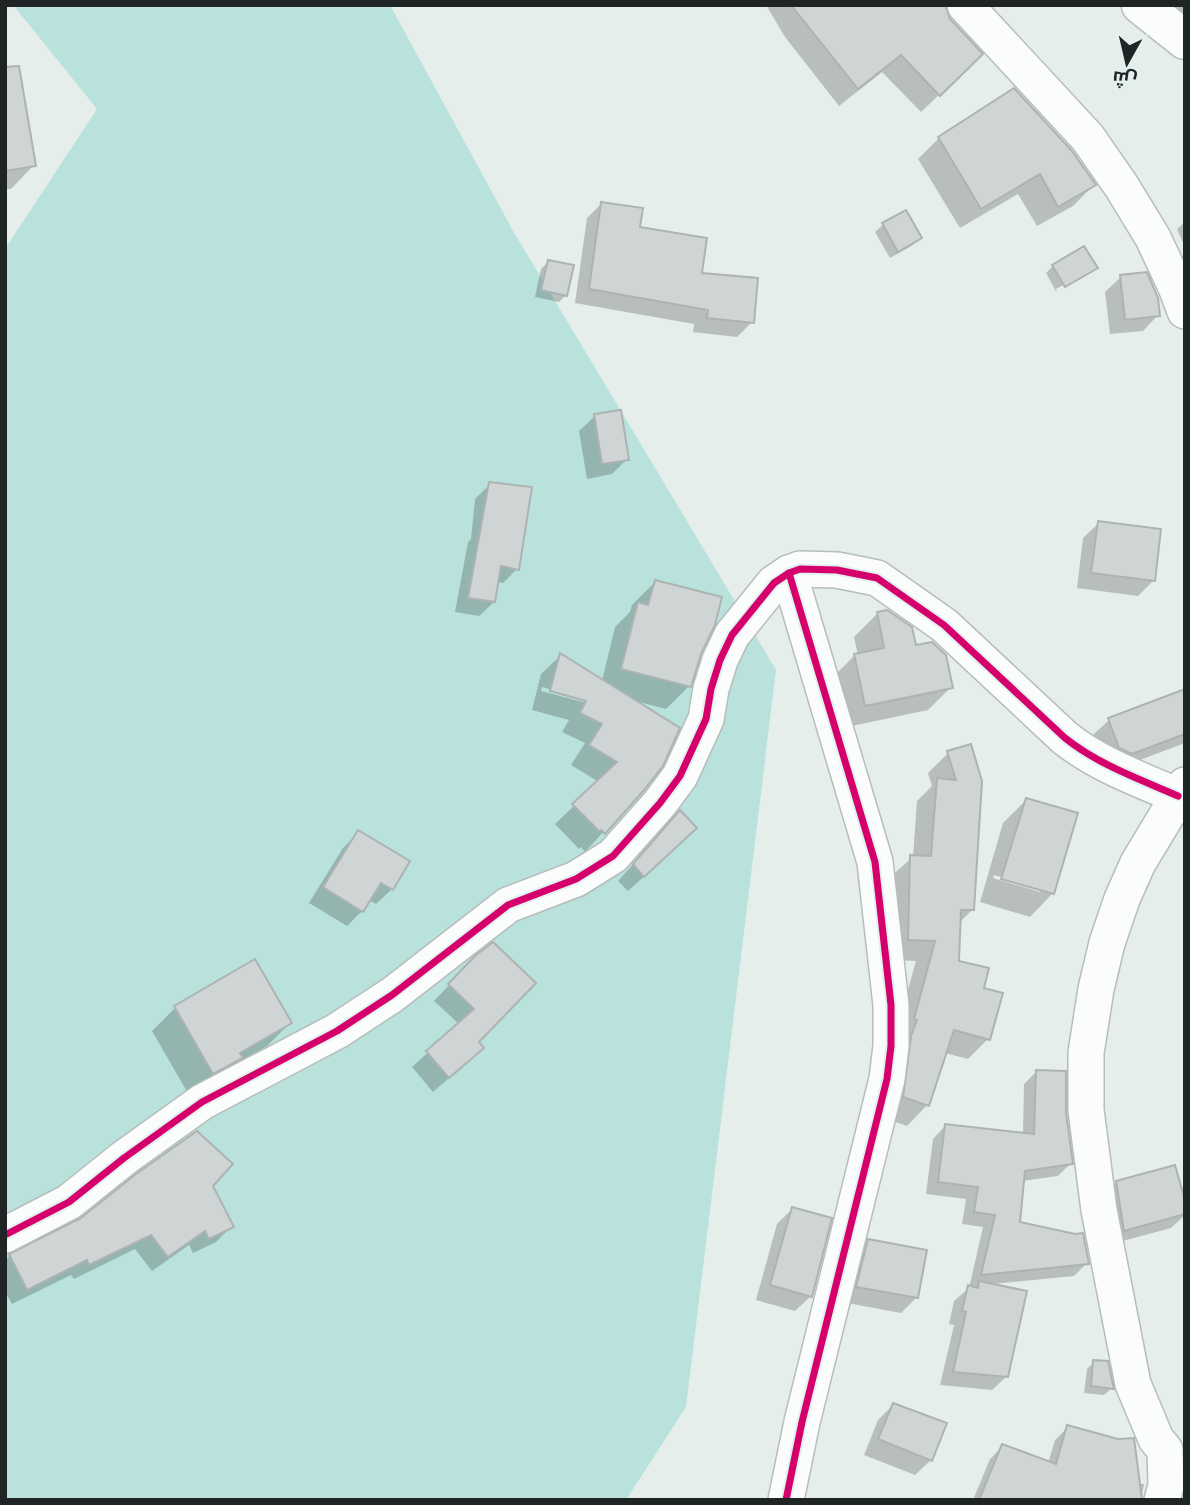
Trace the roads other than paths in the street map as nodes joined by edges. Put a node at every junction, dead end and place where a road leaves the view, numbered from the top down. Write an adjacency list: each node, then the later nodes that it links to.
1 (965, 5): 4 (street)
2 (1141, 5): 3 (main road)
3 (1185, 40)
4 (1185, 311)
5 (789, 572): 6 (street); 7 (street); 8 (street)
6 (1181, 790): 9 (street)
7 (5, 1235)
8 (786, 1500)
9 (1162, 1500)

